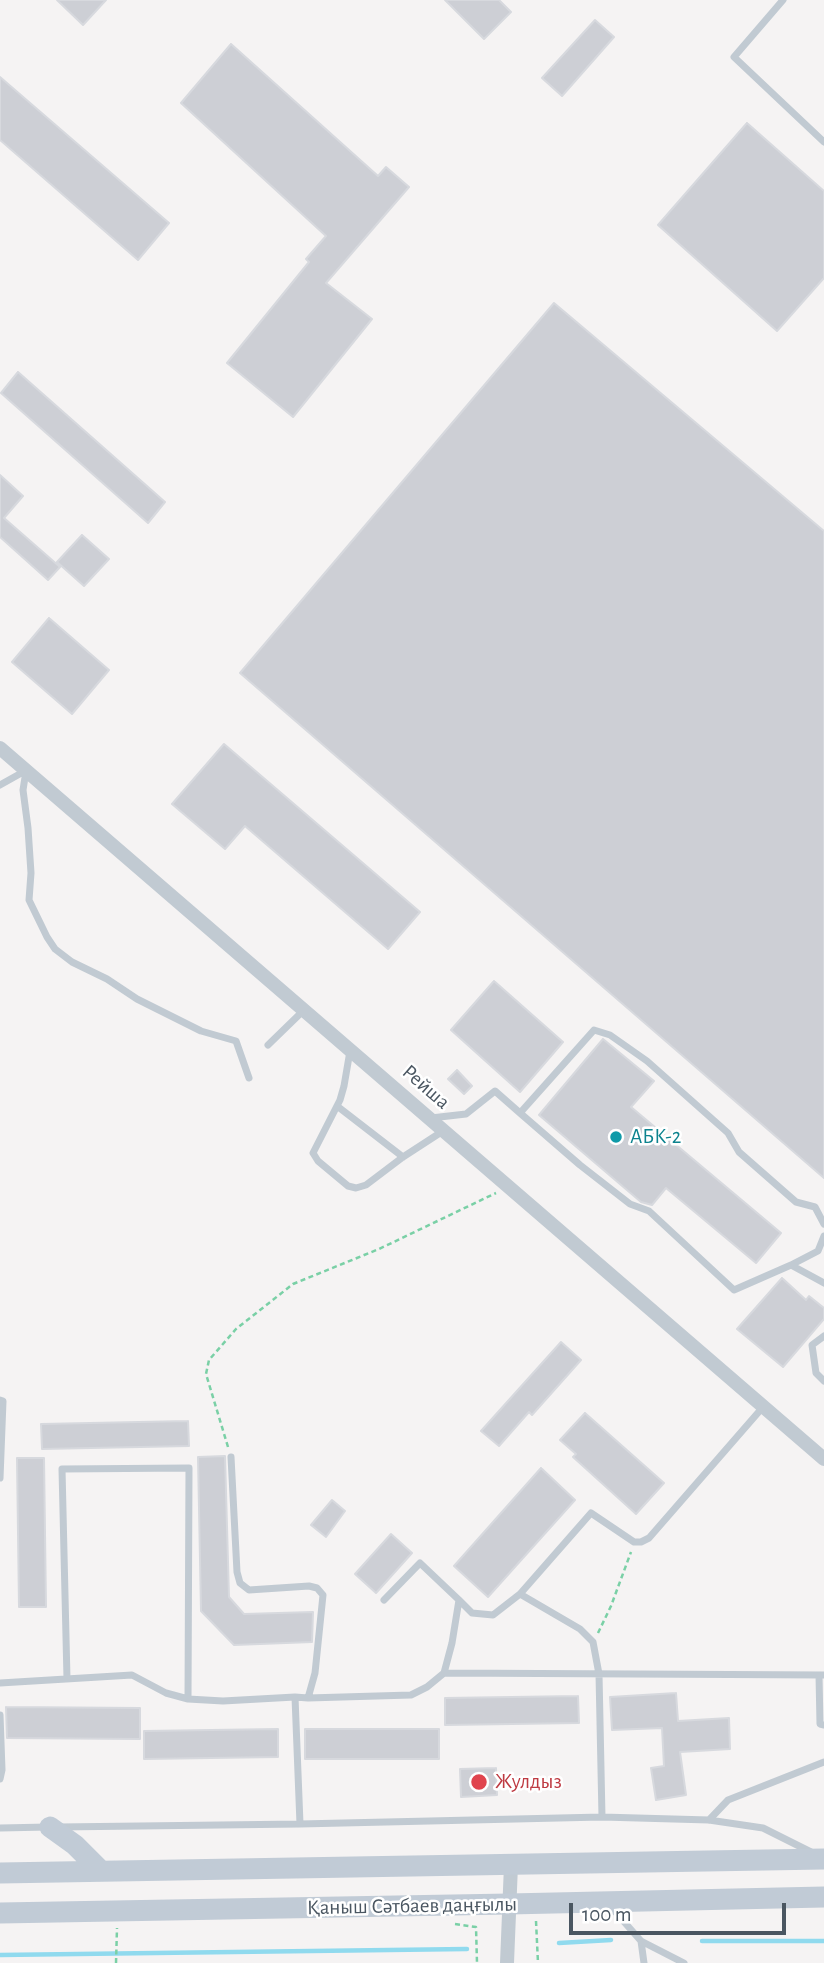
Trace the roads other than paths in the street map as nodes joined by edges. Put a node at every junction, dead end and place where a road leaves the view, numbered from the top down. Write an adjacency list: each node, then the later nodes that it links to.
1 (783, 0): 2 (lane)
2 (824, 142)
3 (0, 748): 4 (street, Рейша)
4 (26, 771): 5 (lane); 6 (street, Рейша); 9 (lane)
5 (0, 785)
6 (304, 1010): 7 (lane); 8 (street, Рейша)
7 (268, 1045)
8 (350, 1049): 10 (lane); 12 (street, Рейша)
9 (249, 1078)
10 (337, 1106): 14 (lane); 14 (lane)
11 (520, 1113): 12 (lane); 15 (lane); 17 (lane)
12 (430, 1118): 13 (street, Рейша)
13 (444, 1131): 14 (lane); 22 (street, Рейша)
14 (403, 1157)
15 (824, 1224)
16 (824, 1236): 17 (lane)
17 (791, 1265): 18 (lane)
18 (824, 1283)
19 (824, 1336): 20 (lane)
20 (824, 1381)
21 (0, 1399): 23 (lane)
22 (763, 1407): 25 (street, Рейша); 27 (lane)
23 (1, 1418): 26 (lane)
24 (231, 1457): 36 (lane)
25 (824, 1459)
26 (0, 1478)
27 (520, 1594): 29 (lane); 31 (lane)
28 (384, 1600): 29 (lane)
29 (459, 1600): 30 (lane)
30 (444, 1672): 31 (lane); 36 (lane)
31 (599, 1674): 32 (lane); 42 (lane)
32 (822, 1675): 39 (lane)
33 (67, 1679): 34 (lane); 37 (lane); 37 (lane)
34 (0, 1683)
35 (295, 1697): 36 (lane); 37 (lane); 44 (lane)
36 (307, 1698)
37 (188, 1699)
38 (0, 1715): 41 (lane)
39 (824, 1724)
40 (824, 1762): 43 (lane)
41 (0, 1779)
42 (602, 1817): 43 (lane); 44 (lane)
43 (709, 1820): 47 (lane)
44 (300, 1824): 45 (lane)
45 (50, 1827): 46 (lane); 49 (main road)
46 (0, 1828)
47 (824, 1859): 48 (main road, Қаныш Сәтбаев даңғылы)
48 (511, 1865): 49 (main road, Қаныш Сәтбаев даңғылы); 53 (street)
49 (101, 1871): 50 (main road, Қаныш Сәтбаев даңғылы)
50 (0, 1872)
51 (824, 1897): 52 (main road, Қаныш Сәтбаев даңғылы)
52 (605, 1901): 53 (main road, Қаныш Сәтбаев даңғылы); 55 (lane)
53 (509, 1904): 54 (main road, Қаныш Сәтбаев даңғылы); 56 (street)
54 (0, 1913)
55 (641, 1941): 57 (lane); 58 (lane)
56 (507, 1963)
57 (644, 1963)
58 (684, 1963)

